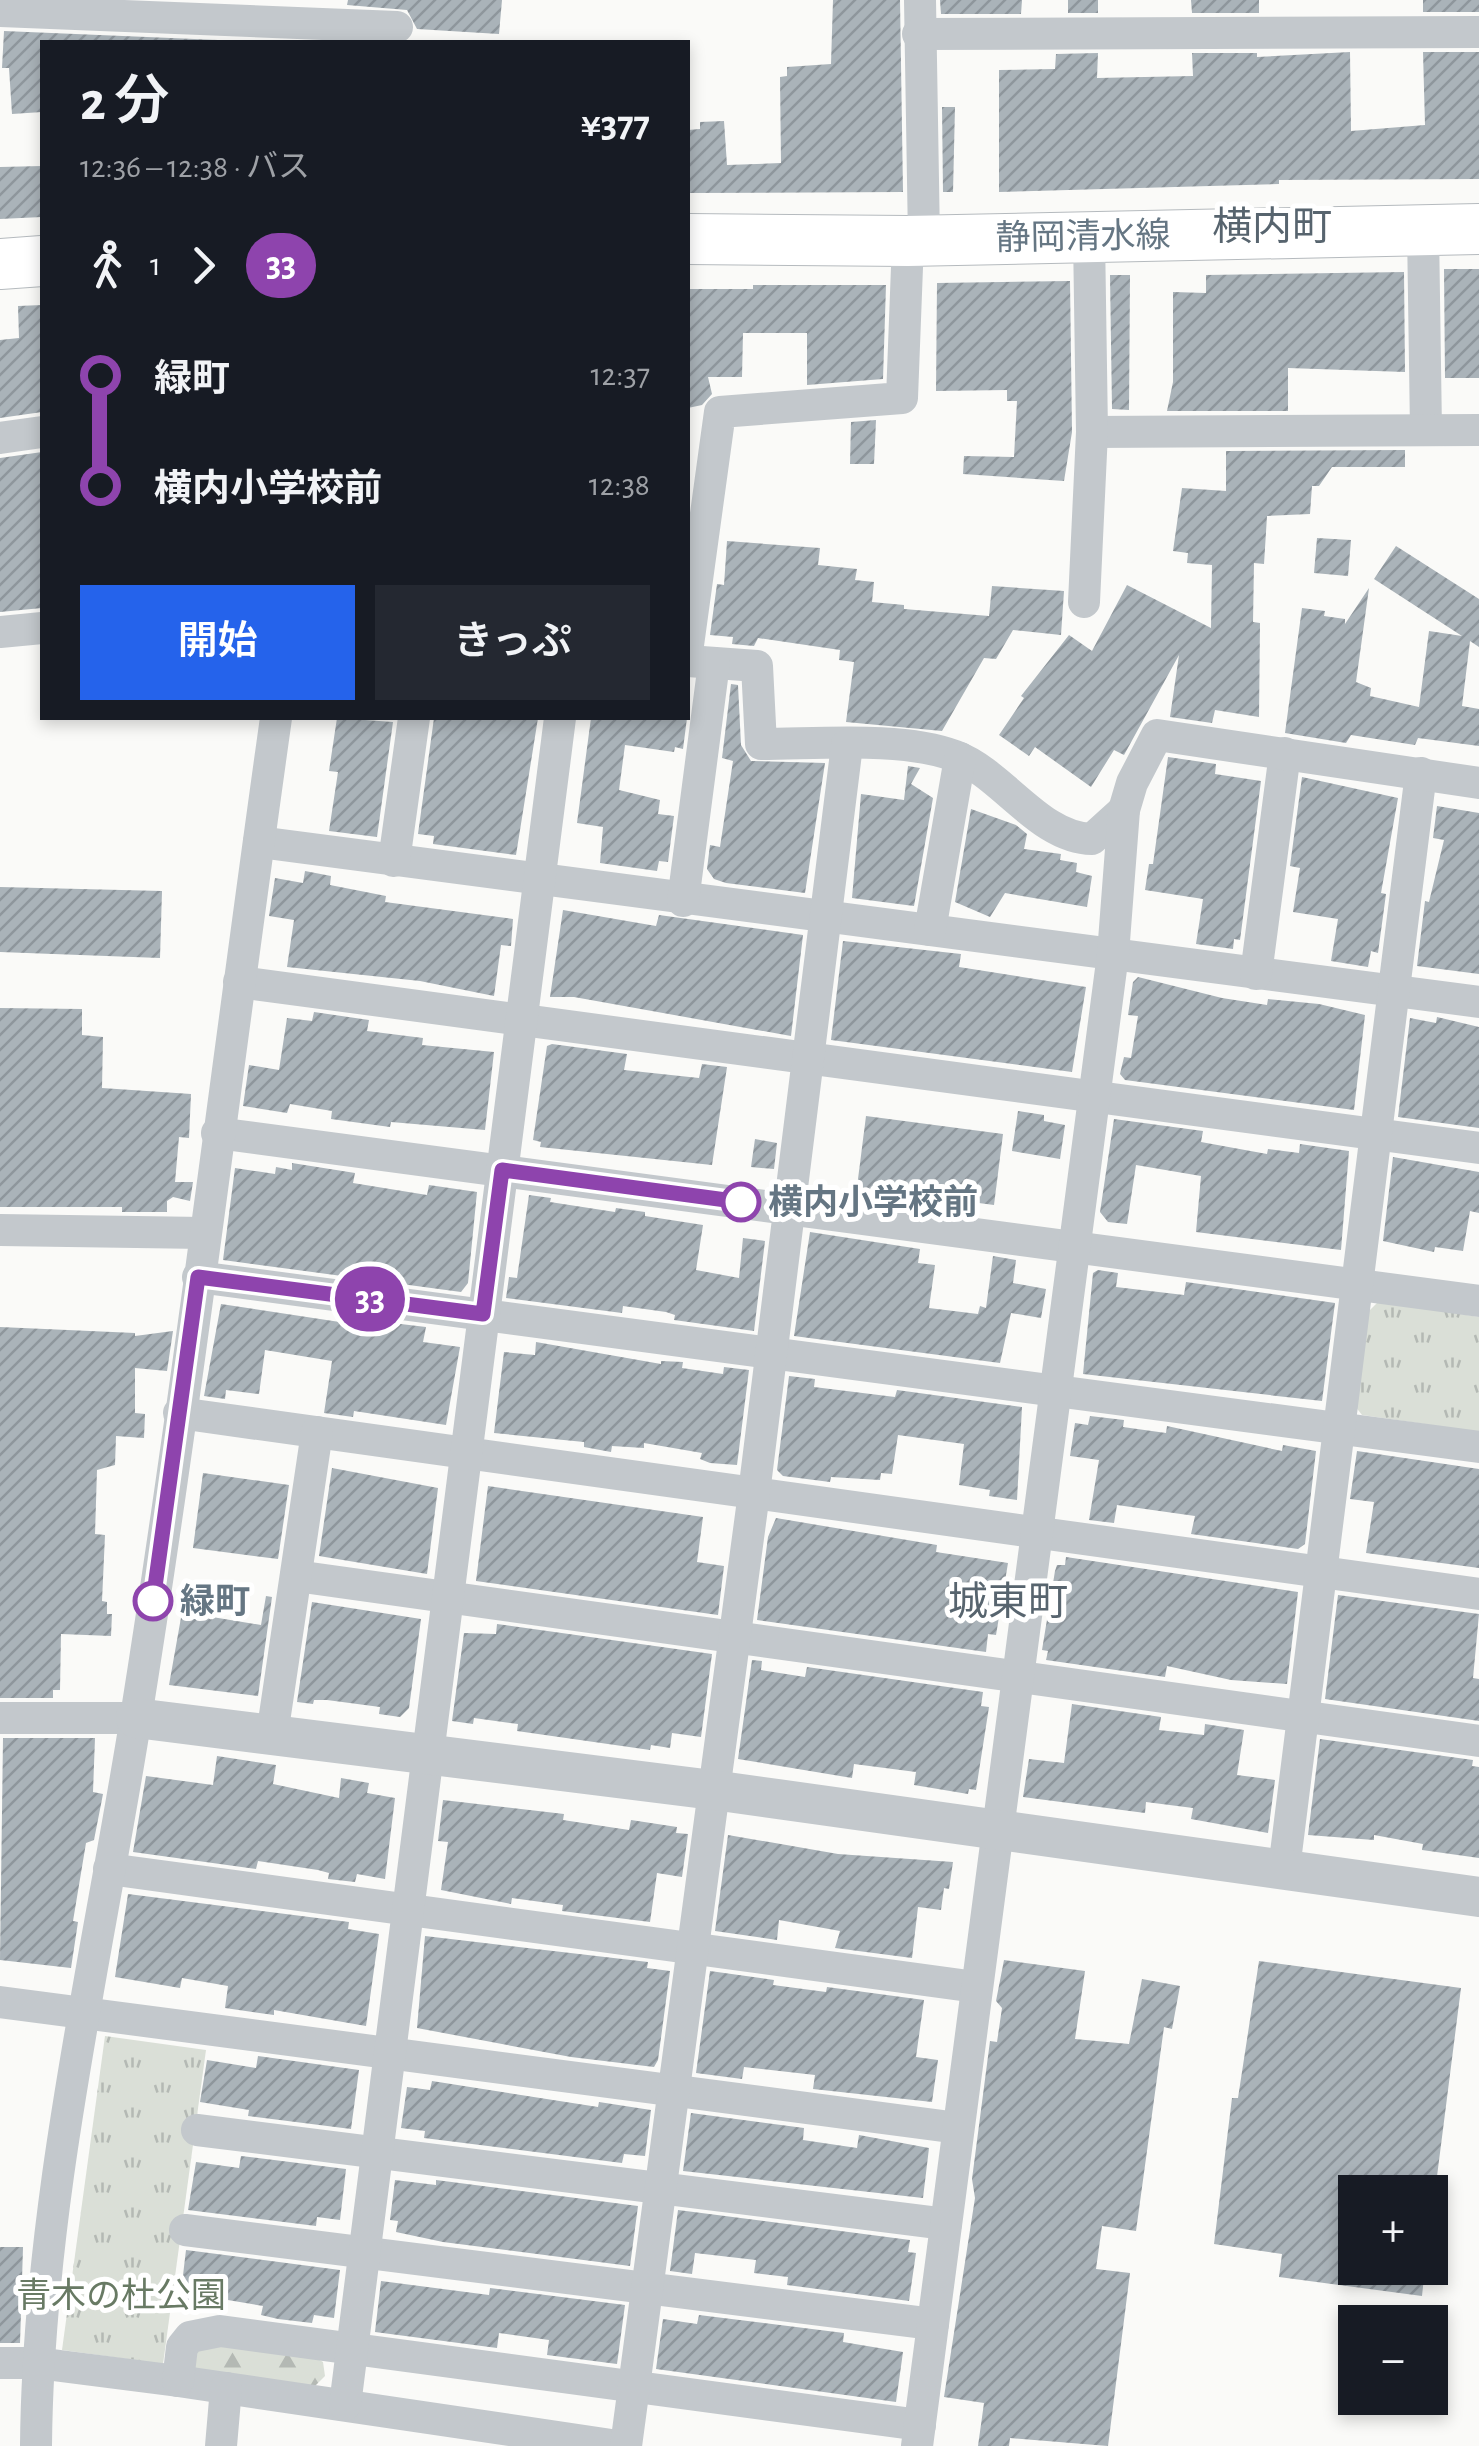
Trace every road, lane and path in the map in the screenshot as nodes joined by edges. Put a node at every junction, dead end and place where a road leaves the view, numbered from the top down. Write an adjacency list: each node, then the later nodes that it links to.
1 (920, 0): 5 (street)
2 (0, 12): 3 (street)
3 (397, 23)
4 (1479, 32): 5 (street)
5 (918, 34): 10 (street)
6 (1479, 229): 7 (main road, 静岡清水線)
7 (1423, 230): 8 (main road, 静岡清水線); 13 (street)
8 (1090, 236): 10 (main road, 静岡清水線); 16 (street)
9 (690, 239): 10 (main road, 静岡清水線)
10 (916, 240): 21 (street)
11 (40, 262): 12 (main road)
12 (0, 264)
13 (1426, 430): 14 (street); 16 (street)
14 (1479, 430)
15 (40, 432): 17 (street)
16 (1092, 432): 18 (street)
17 (0, 438)
18 (1084, 602)
19 (40, 628): 20 (street)
20 (0, 632)
21 (696, 656): 25 (street); 34 (street)
22 (276, 720): 31 (street)
23 (414, 720): 32 (street)
24 (560, 720): 33 (street)
25 (847, 745): 27 (street); 35 (street)
26 (1285, 753): 28 (street); 30 (street); 38 (street)
27 (960, 758): 30 (street); 36 (street)
28 (1421, 774): 29 (street); 40 (street)
29 (1479, 783)
30 (1124, 810): 37 (street)
31 (259, 842): 32 (street); 39 (street)
32 (394, 860): 33 (street)
33 (539, 881): 34 (street); 42 (street)
34 (683, 901): 35 (street)
35 (826, 916): 36 (street); 43 (street)
36 (930, 930): 37 (street)
37 (1112, 954): 38 (street); 44 (street)
38 (1256, 974): 40 (street)
39 (239, 982): 42 (street); 45 (street)
40 (1395, 993): 41 (street); 46 (street)
41 (1479, 1002)
42 (521, 1021): 43 (street); 48 (street)
43 (807, 1060): 44 (street); 49 (street)
44 (1093, 1099): 46 (street); 52 (street)
45 (217, 1134): 48 (street); 51 (street)
46 (1375, 1134): 47 (street); 54 (street)
47 (1479, 1148)
48 (502, 1170): 49 (street); 56 (street)
49 (789, 1208): 52 (street); 57 (street)
50 (0, 1230): 51 (street)
51 (204, 1233): 53 (street)
52 (1072, 1250): 54 (street); 58 (street)
53 (198, 1277): 56 (street); 59 (street)
54 (1355, 1285): 55 (street); 60 (street)
55 (1479, 1301)
56 (483, 1314): 57 (street); 63 (street)
57 (772, 1351): 58 (street); 64 (street)
58 (1054, 1388): 60 (street); 65 (street)
59 (179, 1413): 61 (street); 74 (street)
60 (1338, 1427): 62 (street); 66 (street)
61 (317, 1432): 63 (street); 67 (street)
62 (1479, 1447)
63 (465, 1453): 64 (street); 69 (street)
64 (754, 1494): 65 (street); 70 (street)
65 (1036, 1533): 66 (street); 71 (street)
66 (1320, 1572): 68 (street); 72 (street)
67 (296, 1576): 69 (street); 75 (street)
68 (1479, 1594)
69 (448, 1597): 70 (street); 77 (street)
70 (734, 1637): 71 (street); 78 (street)
71 (1017, 1676): 72 (street); 79 (street)
72 (1302, 1716): 76 (street); 81 (street)
73 (0, 1718): 74 (street)
74 (136, 1718): 75 (street); 80 (street)
75 (272, 1734): 77 (street)
76 (1479, 1741)
77 (426, 1753): 78 (street); 83 (street)
78 (712, 1790): 79 (street); 84 (street)
79 (996, 1832): 81 (street); 85 (street)
80 (108, 1869): 83 (street); 87 (street)
81 (1284, 1869): 82 (street)
82 (1479, 1897)
83 (407, 1907): 84 (street); 88 (street)
84 (693, 1947): 85 (street); 89 (street)
85 (976, 1988): 90 (street)
86 (0, 2002): 87 (street)
87 (83, 2011): 88 (street); 100 (street)
88 (390, 2051): 89 (street); 92 (street)
89 (675, 2089): 90 (street); 93 (street)
90 (958, 2128): 94 (street)
91 (197, 2130): 92 (street)
92 (377, 2153): 93 (street); 96 (street)
93 (662, 2188): 94 (street); 97 (street)
94 (946, 2224): 98 (street)
95 (185, 2230): 96 (street)
96 (365, 2252): 97 (street); 99 (street)
97 (649, 2288): 98 (street); 104 (street)
98 (933, 2324): 106 (street)
99 (352, 2349): 102 (street); 104 (street); 105 (street)
100 (37, 2362): 101 (street); 102 (street); 107 (street)
101 (0, 2363)
102 (178, 2381): 103 (street)
103 (226, 2388): 105 (street); 108 (street)
104 (636, 2388): 106 (street); 110 (street)
105 (346, 2405): 109 (street)
106 (918, 2435)
107 (36, 2446)
108 (221, 2446)
109 (613, 2446)
110 (626, 2446)

